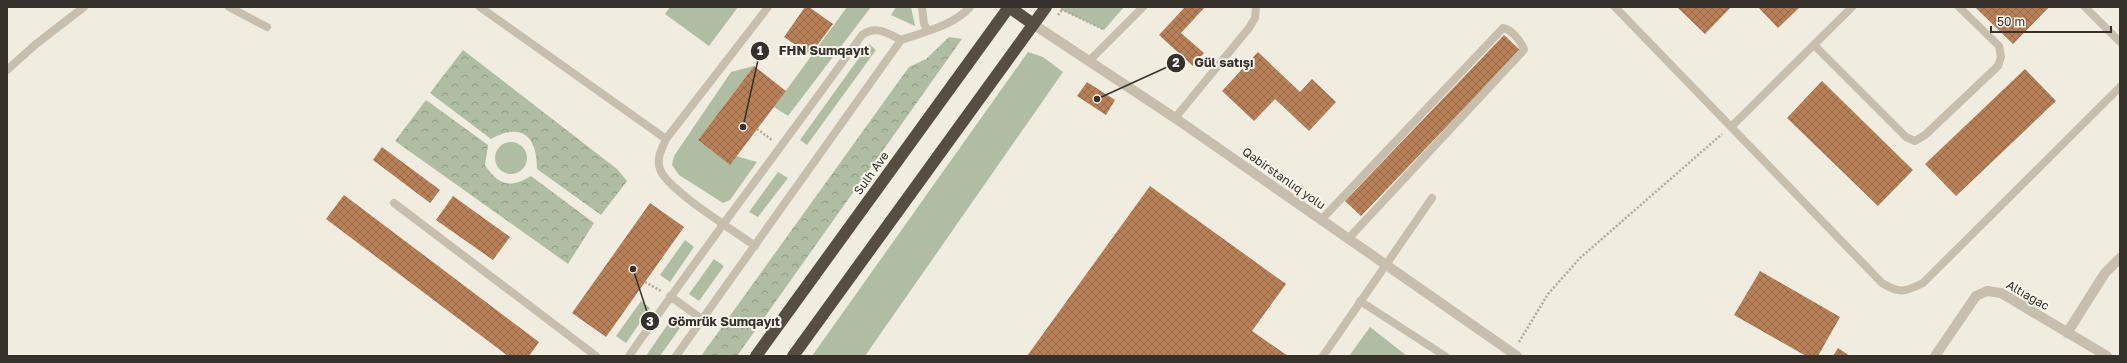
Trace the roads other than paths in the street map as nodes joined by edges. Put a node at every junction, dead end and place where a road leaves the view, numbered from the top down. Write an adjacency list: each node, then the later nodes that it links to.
1 (84, 7): 22 (lane)
2 (229, 7): 16 (lane)
3 (480, 7): 26 (lane)
4 (768, 7): 26 (lane)
5 (922, 7): 17 (lane)
6 (970, 7): 17 (lane)
7 (1009, 7): 15 (highway); 43 (highway, Sulh Ave)
8 (1046, 7): 15 (highway)
9 (1143, 7): 21 (lane)
10 (1256, 7): 24 (lane)
11 (1615, 7): 25 (lane)
12 (1852, 7): 20 (lane)
13 (1959, 7): 20 (lane)
14 (2085, 7): 19 (lane)
15 (1033, 24): 21 (street, Qəbirstanlıq yolu); 44 (highway)
16 (267, 27)
17 (928, 31): 18 (lane)
18 (901, 40): 30 (lane); 32 (lane)
19 (2120, 42)
20 (1814, 45): 25 (lane)
21 (1090, 60): 24 (street, Qəbirstanlıq yolu)
22 (7, 70)
23 (2120, 87): 25 (lane)
24 (1175, 118): 29 (street, Qəbirstanlıq yolu)
25 (1731, 126)
26 (666, 139): 30 (lane)
27 (1432, 198): 34 (lane)
28 (394, 203): 40 (lane)
29 (1321, 220): 31 (street, Qəbirstanlıq yolu); 31 (lane)
30 (725, 224): 32 (lane); 35 (lane)
31 (1348, 239): 34 (street, Qəbirstanlıq yolu)
32 (755, 246): 37 (lane)
33 (2120, 258): 38 (street)
34 (1386, 265): 36 (lane); 39 (street, Qəbirstanlıq yolu)
35 (670, 296): 37 (lane); 41 (lane)
36 (1360, 301): 45 (lane); 46 (lane)
37 (703, 320): 42 (lane)
38 (2067, 334): 47 (street, Altıağac); 48 (street, Altıağac)
39 (1515, 354)
40 (596, 356)
41 (629, 356)
42 (676, 356)
43 (756, 356)
44 (793, 356)
45 (1323, 356)
46 (1445, 356)
47 (1935, 356)
48 (2107, 356)

